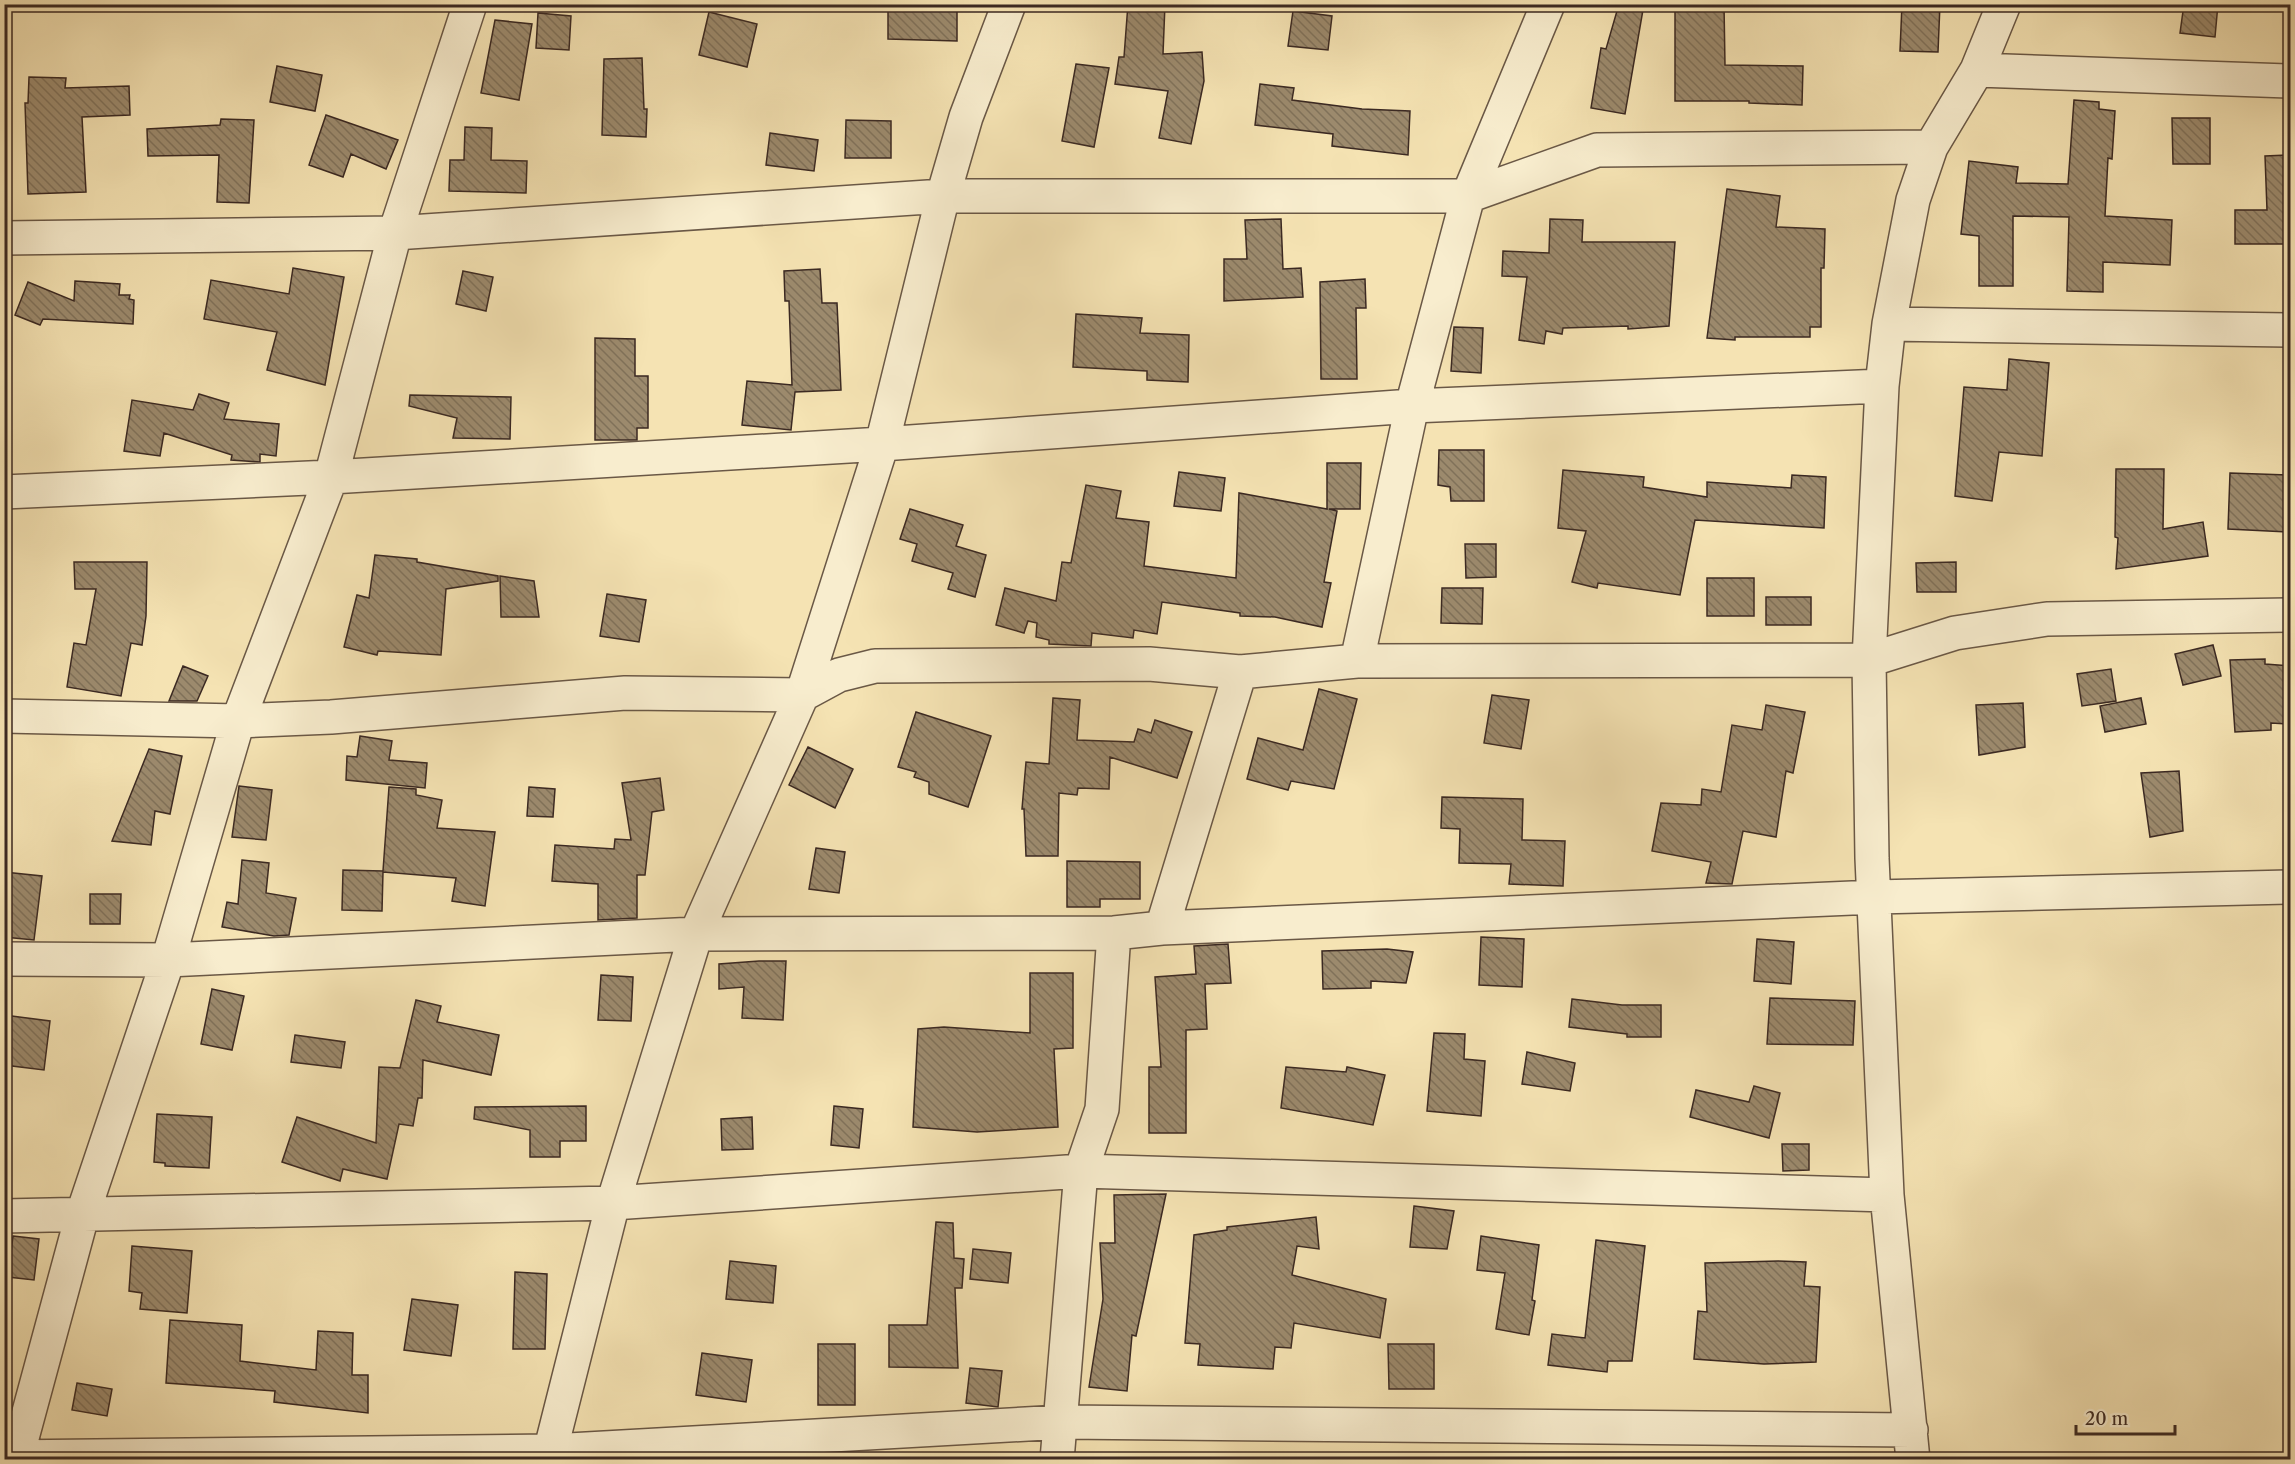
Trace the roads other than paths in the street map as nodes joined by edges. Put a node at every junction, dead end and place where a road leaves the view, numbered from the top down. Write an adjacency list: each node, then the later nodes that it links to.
1 (470, 4): 10 (street)
2 (1009, 4): 8 (street)
3 (1548, 4): 9 (street)
4 (2004, 4): 5 (street)
5 (1977, 70): 6 (street); 7 (street)
6 (2290, 81)
7 (1931, 147): 9 (street); 12 (street)
8 (943, 196): 9 (street); 10 (street); 16 (street)
9 (1468, 196): 15 (street)
10 (395, 233): 11 (street); 17 (street)
11 (4, 238)
12 (1889, 324): 13 (street); 14 (street)
13 (2290, 330)
14 (1882, 386): 15 (street); 20 (street)
15 (1412, 406): 16 (street); 21 (street)
16 (882, 444): 17 (street); 23 (street)
17 (332, 477): 18 (street); 25 (street)
18 (4, 492)
19 (2290, 615): 20 (street)
20 (1869, 660): 21 (street); 27 (street)
21 (1357, 661): 22 (street)
22 (1240, 672): 23 (street); 28 (street)
23 (802, 695): 25 (street); 30 (street)
24 (4, 716): 25 (street)
25 (238, 721): 32 (street)
26 (2290, 886): 27 (street)
27 (1875, 897): 28 (street); 34 (street)
28 (1162, 928): 29 (street)
29 (1114, 933): 30 (street); 33 (street)
30 (696, 934): 32 (street); 35 (street)
31 (4, 960): 32 (street)
32 (168, 960): 37 (street)
33 (1081, 1171): 34 (street); 35 (street); 38 (street)
34 (1887, 1196): 39 (street)
35 (613, 1203): 37 (street); 40 (street)
36 (4, 1216): 37 (street)
37 (82, 1216): 41 (street)
38 (1062, 1422): 39 (street); 40 (street); 42 (street)
39 (1912, 1445)
40 (549, 1455): 41 (street)
41 (13, 1458)
42 (1057, 1460)

